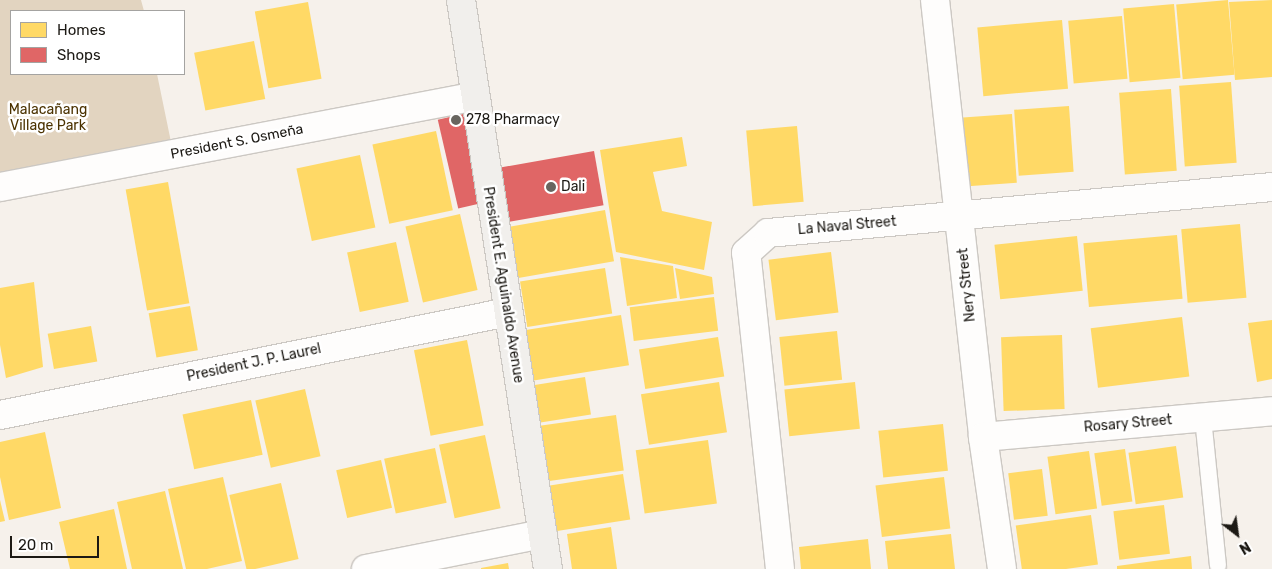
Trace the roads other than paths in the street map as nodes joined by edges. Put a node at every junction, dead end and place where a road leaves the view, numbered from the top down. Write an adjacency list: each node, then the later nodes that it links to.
1 (461, 0): 3 (main road, President E. Aguinaldo Avenue)
2 (935, 0): 6 (street, Nery Street)
3 (474, 97): 4 (street, President S. Osmeña); 7 (main road, President E. Aguinaldo Avenue)
4 (0, 187)
5 (1272, 187): 6 (street, La Naval Street)
6 (959, 217): 11 (street, Nery Street); 16 (street, La Naval Street)
7 (508, 312): 9 (street, President J. P. Laurel); 12 (main road, President E. Aguinaldo Avenue)
8 (1272, 411): 10 (street, Rosary Street)
9 (0, 415)
10 (1203, 418): 11 (street, Rosary Street); 13 (lane)
11 (984, 437): 17 (street, Nery Street)
12 (543, 534): 14 (street); 15 (main road, President E. Aguinaldo Avenue)
13 (1218, 565)
14 (366, 569)
15 (548, 569)
16 (780, 569)
17 (1002, 569)

